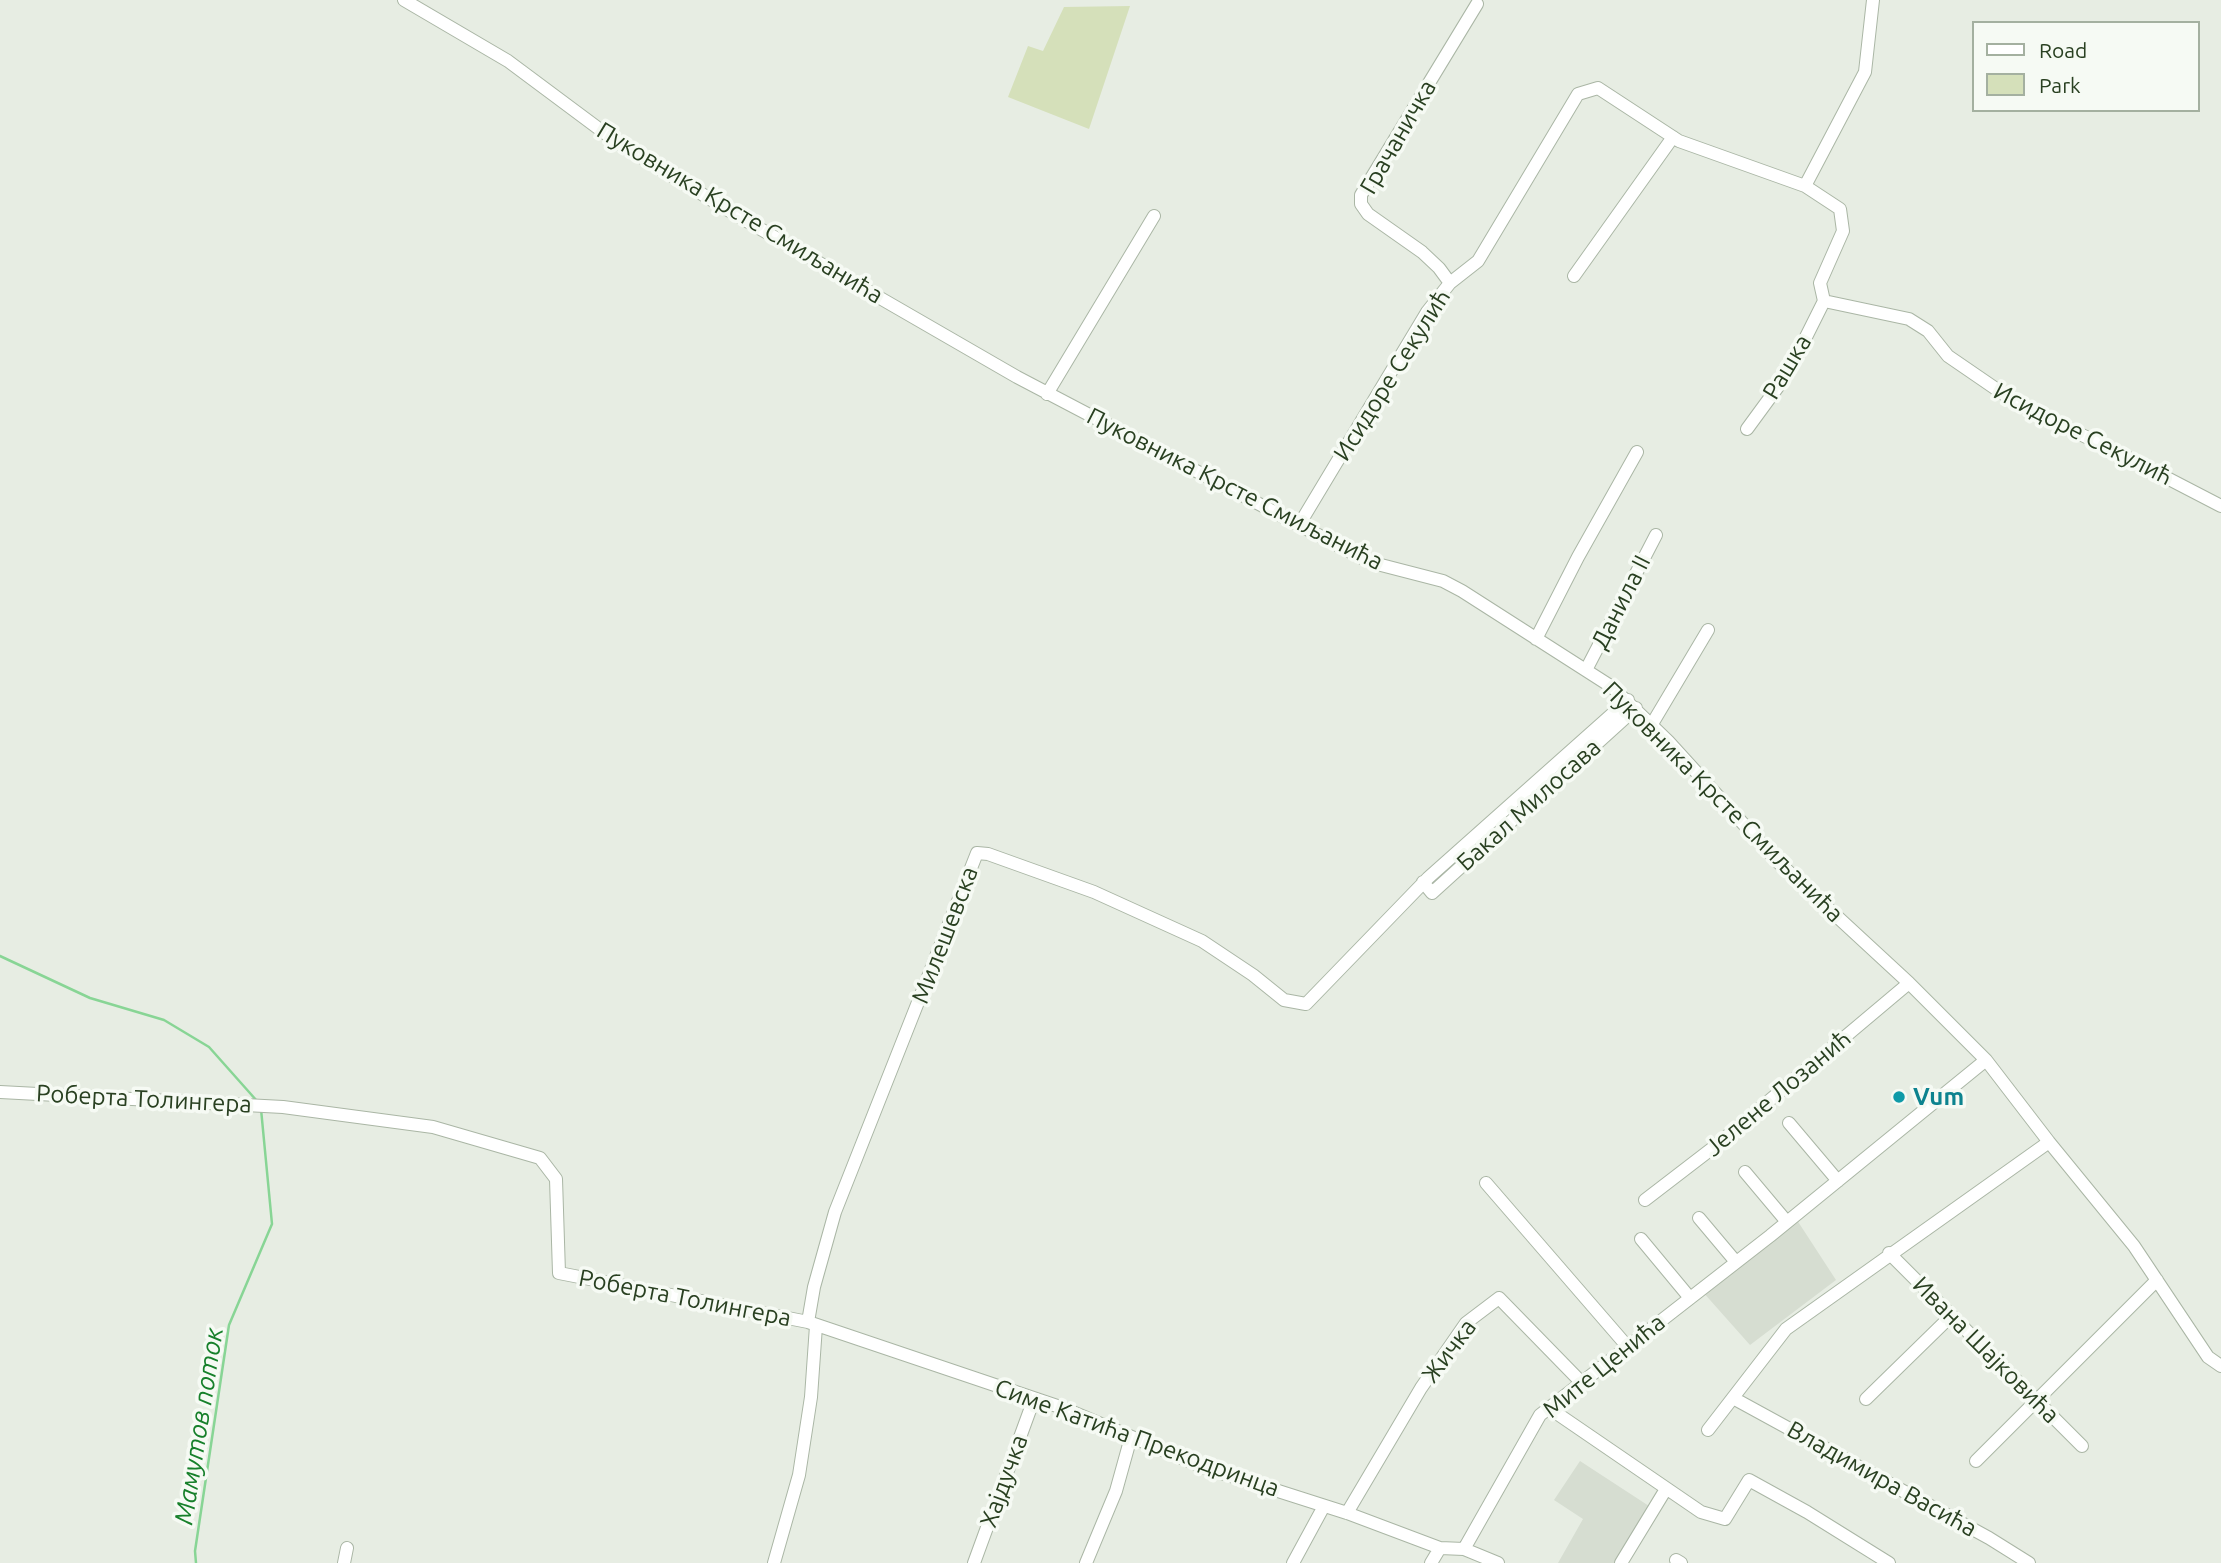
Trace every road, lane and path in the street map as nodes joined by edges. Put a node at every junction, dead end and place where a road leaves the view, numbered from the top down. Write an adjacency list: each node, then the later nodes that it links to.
1 (404, 0): 10 (street, Пуковника Крсте Смиљанића)
2 (1873, 0): 5 (street)
3 (1477, 4): 8 (street, Грачаничка)
4 (1673, 137): 5 (street, Исидоре Секулић); 7 (street); 8 (street, Исидоре Секулић)
5 (1805, 186): 9 (street, Исидоре Секулић)
6 (1154, 216): 10 (street)
7 (1574, 276)
8 (1450, 283): 14 (street, Исидоре Секулић)
9 (1824, 301): 11 (street, Рашка); 13 (street, Исидоре Секулић)
10 (1046, 394): 14 (street, Пуковника Крсте Смиљанића)
11 (1747, 429)
12 (1637, 452): 17 (street)
13 (2221, 506)
14 (1299, 525): 17 (street, Пуковника Крсте Смиљанића)
15 (1656, 534): 18 (street, Данила II)
16 (1708, 630): 20 (street)
17 (1536, 639): 18 (street, Пуковника Крсте Смиљанића)
18 (1586, 670): 19 (street, Пуковника Крсте Смиљанића)
19 (1632, 704): 20 (street, Пуковника Крсте Смиљанића); 22 (street, Бакал Милосава)
20 (1652, 724): 21 (street, Пуковника Крсте Смиљанића)
21 (1909, 982): 23 (street, Пуковника Крсте Смиљанића); 30 (street, Јелене Лозанић)
22 (1306, 1004): 39 (street, Милешевска)
23 (1986, 1060): 26 (street, Пуковника Крсте Смиљанића); 28 (street, Мите Ценића)
24 (0, 1092): 39 (street, Роберта Толингера)
25 (1789, 1123): 28 (street)
26 (2049, 1142): 34 (street); 36 (street, Пуковника Крсте Смиљанића)
27 (1745, 1172): 32 (street)
28 (1838, 1181): 32 (street, Мите Ценића)
29 (1486, 1183): 40 (street)
30 (1645, 1199)
31 (1699, 1218): 35 (street)
32 (1787, 1222): 35 (street, Мите Ценића)
33 (1641, 1239): 37 (street, Мите Ценића)
34 (1889, 1253): 38 (street, Ивана Шајковића); 44 (street)
35 (1736, 1262): 37 (street, Мите Ценића)
36 (2157, 1280): 41 (street, Пуковника Крсте Смиљанића); 46 (street)
37 (1690, 1298): 40 (street, Мите Ценића)
38 (1951, 1316): 45 (street); 46 (street, Ивана Шајковића)
39 (812, 1324): 43 (street, Симе Катића Прекодринца); 59 (street, Роберта Толингера)
40 (1627, 1346): 42 (street, Мите Ценића)
41 (2221, 1366)
42 (1581, 1382): 47 (street, Мите Ценића); 54 (street, Жичка)
43 (1034, 1398): 49 (street, Симе Катића Прекодринца); 60 (street, Хајдучка)
44 (1733, 1398): 48 (street); 67 (street, Владимира Васића)
45 (1866, 1399)
46 (2036, 1401): 50 (street, Ивана Шајковића); 51 (street)
47 (1549, 1408): 52 (street); 57 (street, Мите Ценића)
48 (1708, 1430)
49 (1131, 1437): 53 (street, Симе Катића Прекодринца); 61 (street)
50 (2082, 1446)
51 (1976, 1461)
52 (1665, 1489): 65 (street); 66 (street)
53 (1324, 1506): 54 (street, Симе Катића Прекодринца); 62 (street)
54 (1347, 1513): 56 (street, Симе Катића Прекодринца)
55 (347, 1548): 58 (street)
56 (1440, 1548): 57 (street, Симе Катића Прекодринца); 63 (street)
57 (1464, 1549): 64 (street, Симе Катића Прекодринца)
58 (344, 1563)
59 (774, 1563)
60 (974, 1563)
61 (1086, 1563)
62 (1293, 1563)
63 (1431, 1563)
64 (1498, 1563)
65 (1621, 1563)
66 (1889, 1563)
67 (2029, 1563)

